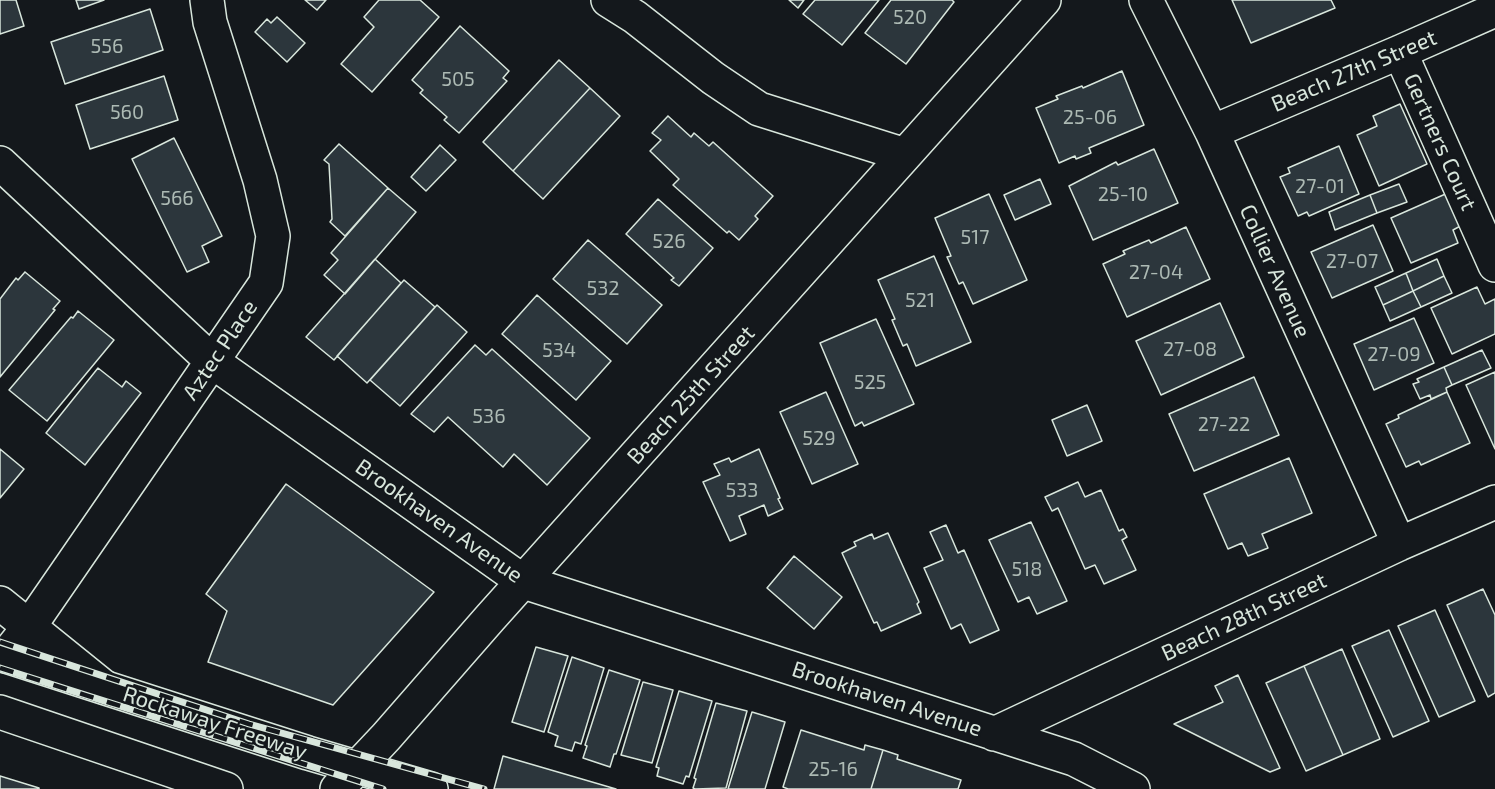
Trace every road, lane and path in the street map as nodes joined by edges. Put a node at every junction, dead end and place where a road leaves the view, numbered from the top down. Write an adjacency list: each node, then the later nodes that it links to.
1 (207, 0): 11 (street, Aztec Place)
2 (608, 0): 8 (street)
3 (1044, 0): 8 (street, Beach 25th Street)
4 (1146, 0): 7 (street, Collier Avenue)
5 (1495, 10): 6 (street, Beach 27th Street)
6 (1400, 52): 7 (street, Beach 27th Street); 10 (street, Gertners Court)
7 (1212, 132): 13 (street, Collier Avenue)
8 (904, 155): 14 (street, Beach 25th Street)
9 (0, 163): 11 (street, Brookhaven Avenue)
10 (1495, 265)
11 (213, 362): 14 (street, Brookhaven Avenue); 16 (street, Aztec Place)
12 (1495, 502): 13 (street, Beach 28th Street)
13 (1399, 544): 20 (street, Beach 28th Street)
14 (524, 582): 20 (street, Brookhaven Avenue); 21 (street, Beach 25th Street)
15 (0, 603): 16 (street)
16 (29, 627): 17 (street, Aztec Place); 18 (street)
17 (3, 655): 18 (street, Rockaway Freeway)
18 (104, 687): 21 (street, Rockaway Freeway)
19 (0, 712): 22 (street)
20 (994, 734): 24 (street, Brookhaven Avenue)
21 (347, 778): 23 (street, Rockaway Freeway)
22 (226, 789)
23 (430, 789)
24 (1133, 789)

